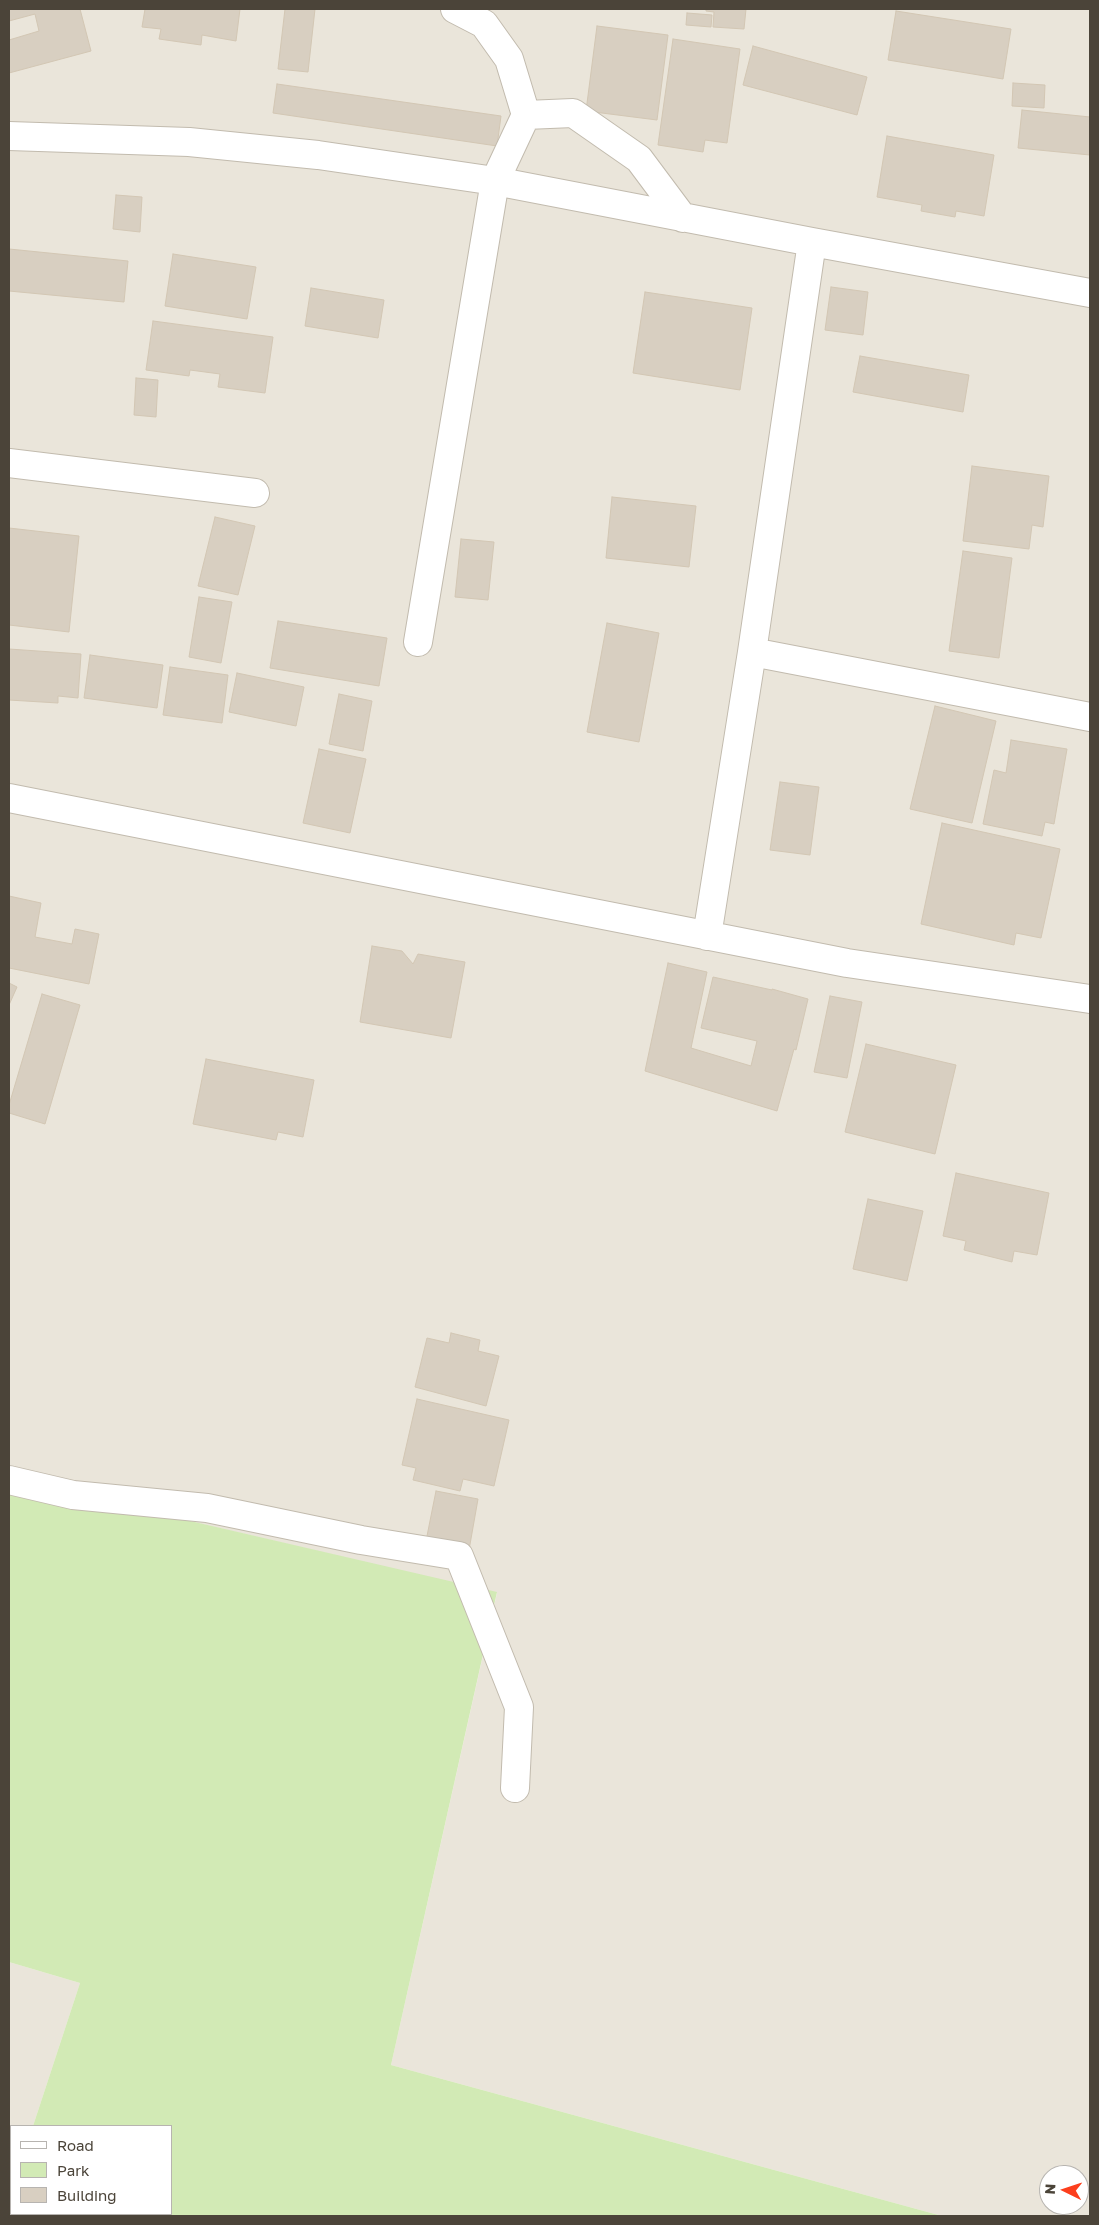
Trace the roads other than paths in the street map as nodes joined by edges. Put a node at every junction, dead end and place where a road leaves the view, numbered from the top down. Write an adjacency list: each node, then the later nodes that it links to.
1 (455, 9): 2 (street)
2 (526, 115): 4 (street); 5 (street)
3 (9, 136): 4 (street)
4 (495, 182): 5 (street); 10 (street)
5 (683, 218): 6 (street)
6 (812, 242): 7 (street); 11 (street)
7 (1090, 293)
8 (9, 463): 9 (street)
9 (255, 493)
10 (418, 642)
11 (752, 652): 12 (street); 14 (street)
12 (1090, 717)
13 (9, 798): 14 (street)
14 (707, 936): 15 (street)
15 (1090, 999)
16 (9, 1480): 17 (street)
17 (515, 1788)

